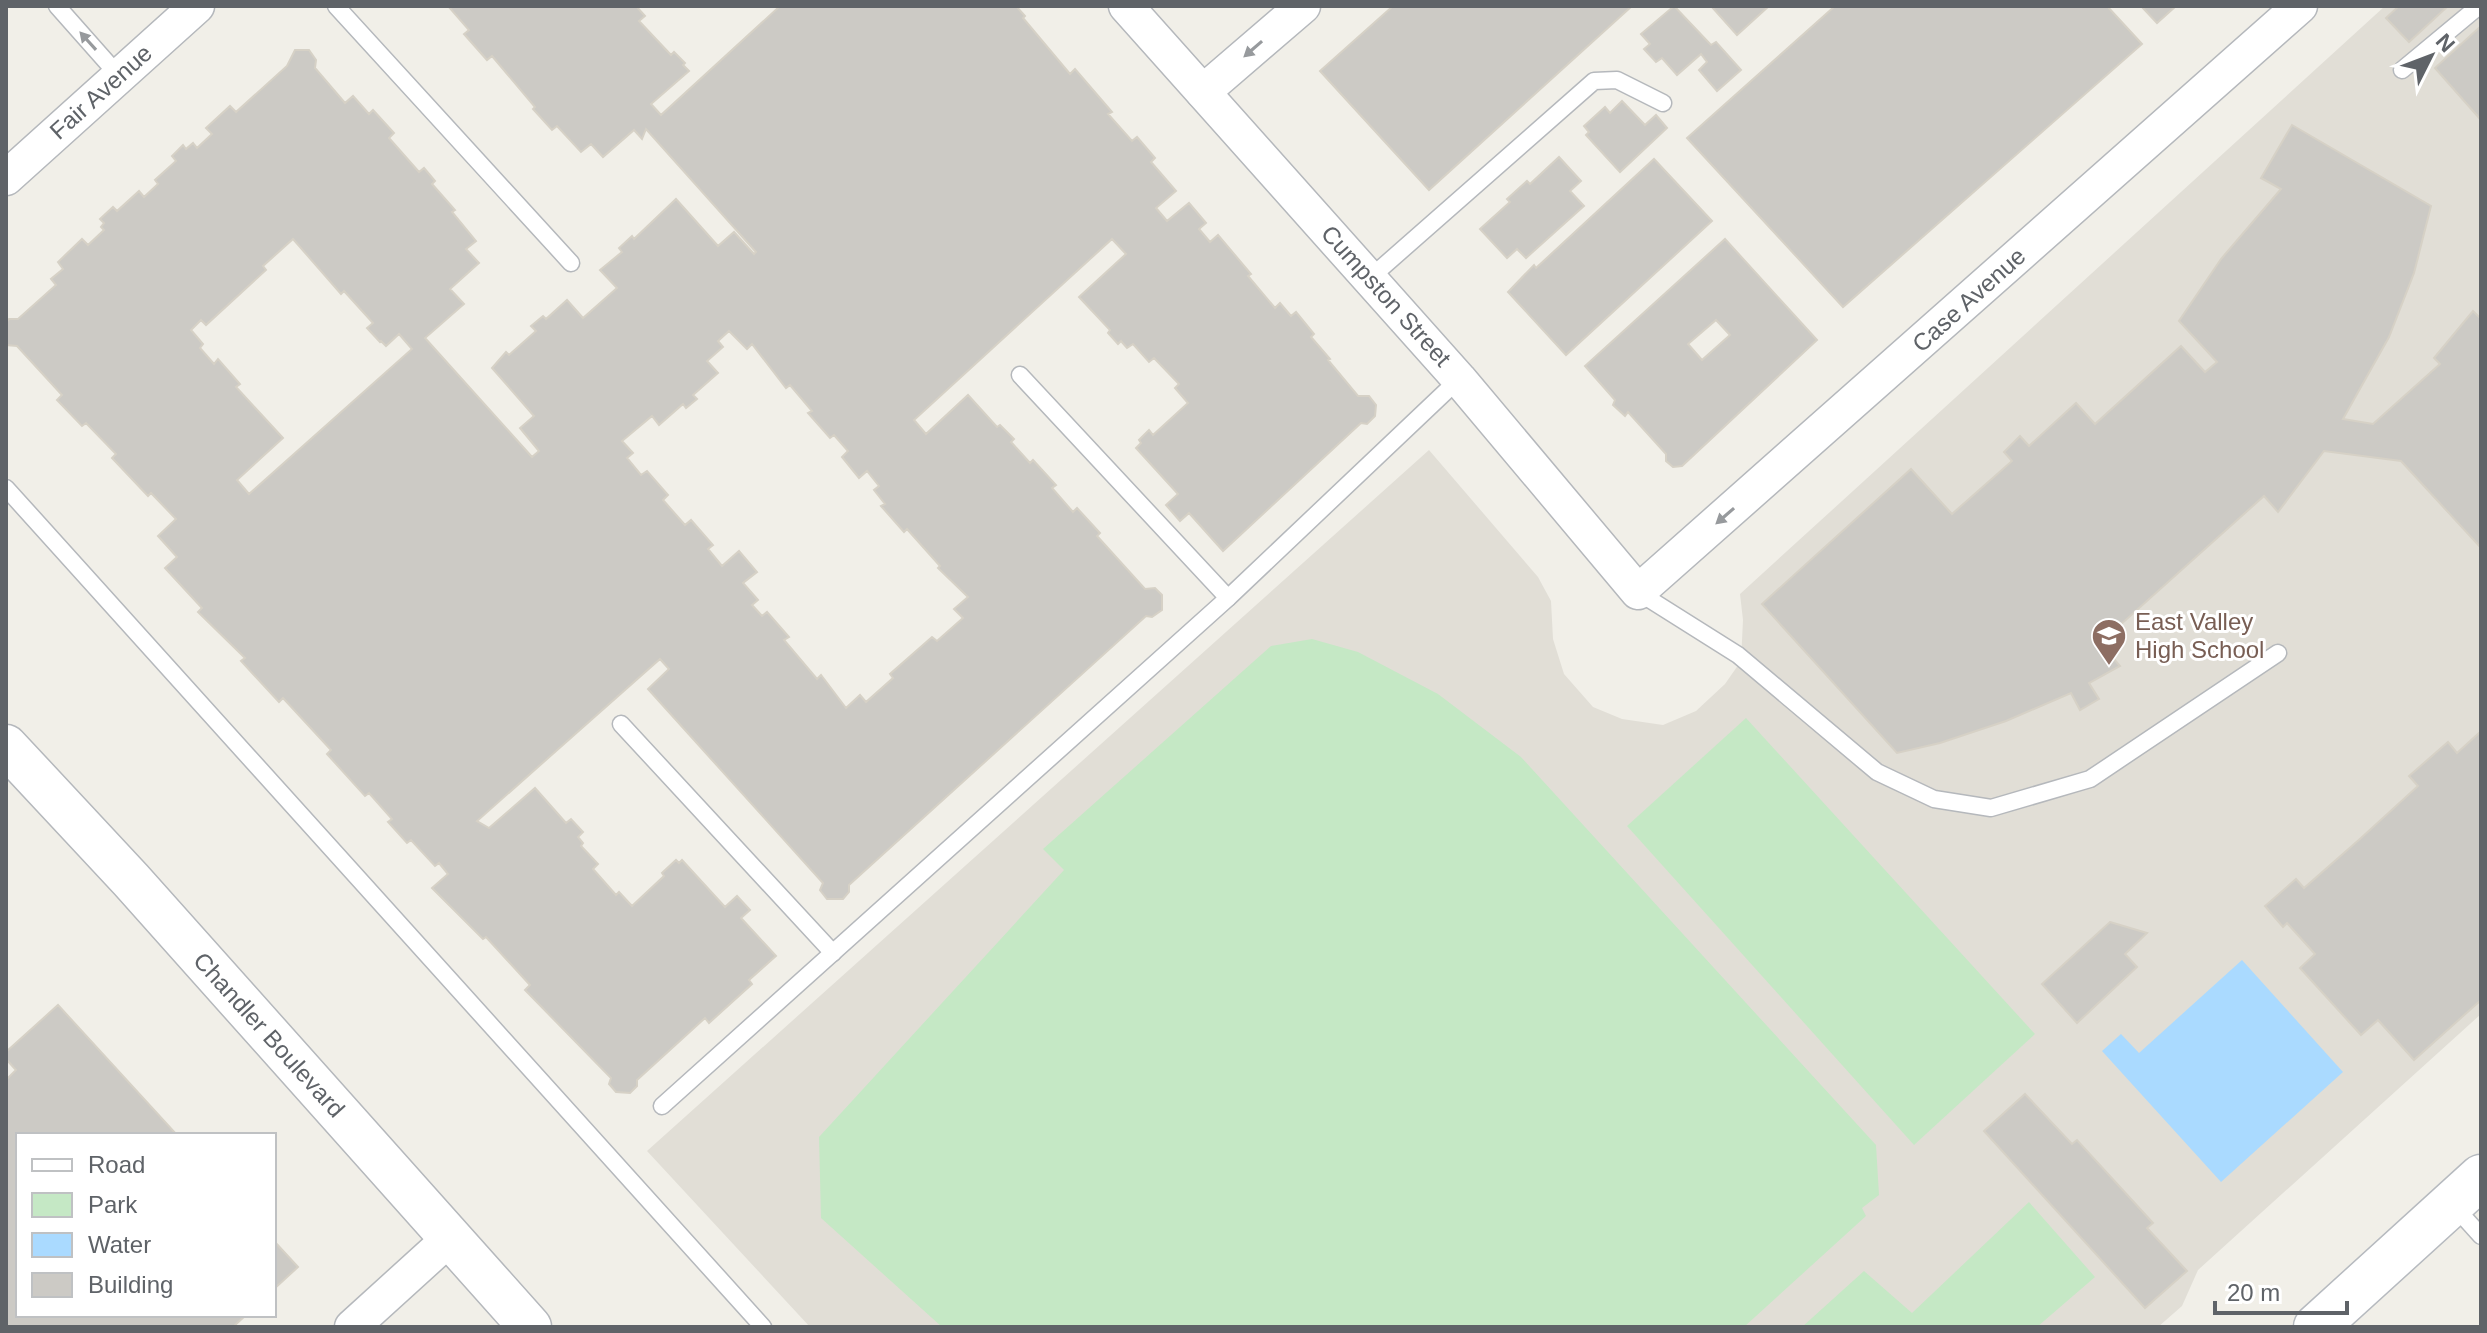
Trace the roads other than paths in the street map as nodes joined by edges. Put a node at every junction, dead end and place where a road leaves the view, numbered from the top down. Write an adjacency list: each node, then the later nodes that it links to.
1 (57, 6): 9 (lane, one-way to 1)
2 (197, 6): 9 (street, Fair Avenue)
3 (336, 6): 13 (lane)
4 (1126, 6): 10 (street, Cumpston Street)
5 (1303, 6): 10 (street, one-way to 10)
6 (2300, 6): 18 (street, Case Avenue, one-way to 18)
7 (2479, 6): 8 (lane)
8 (2402, 70)
9 (119, 76): 12 (street, Fair Avenue)
10 (1203, 92): 14 (street, Cumpston Street)
11 (1663, 103): 14 (lane)
12 (14, 165)
13 (571, 263)
14 (1370, 278): 16 (street, Cumpston Street)
15 (1020, 375): 19 (lane)
16 (1459, 379): 18 (street, Cumpston Street); 19 (lane)
17 (6, 488): 30 (lane)
18 (1638, 592): 20 (lane)
19 (1228, 598): 23 (lane)
20 (2278, 653)
21 (621, 724): 23 (lane)
22 (6, 746): 27 (street, Chandler Boulevard)
23 (833, 953): 24 (lane)
24 (662, 1106)
25 (2466, 1190): 26 (lane); 31 (main road)
26 (2481, 1236)
27 (450, 1238): 28 (street); 29 (street, Chandler Boulevard)
28 (352, 1327)
29 (530, 1327)
30 (763, 1327)
31 (2316, 1327)

